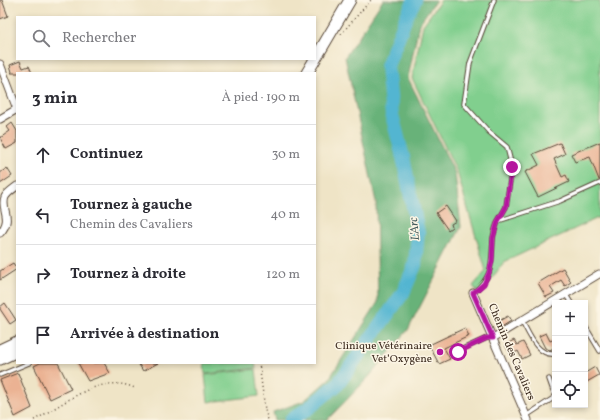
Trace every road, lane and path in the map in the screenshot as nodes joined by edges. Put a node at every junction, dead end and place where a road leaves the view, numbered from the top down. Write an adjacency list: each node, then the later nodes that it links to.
1 (350, 0): 5 (main road)
2 (371, 0): 4 (path)
3 (494, 0): 14 (lane)
4 (340, 36)
5 (316, 58)
6 (315, 60): 8 (main road)
7 (0, 64): 9 (street)
8 (308, 72)
9 (16, 106)
10 (16, 110): 11 (street)
11 (0, 119)
12 (600, 183): 14 (lane)
13 (16, 187): 15 (street)
14 (498, 221): 17 (lane)
15 (0, 233)
16 (600, 275): 18 (street)
17 (473, 293): 22 (street, Chemin des Cavaliers)
18 (566, 295): 19 (lane); 20 (street)
19 (569, 300)
20 (522, 321): 22 (street); 28 (lane)
21 (588, 331): 26 (lane)
22 (493, 338): 27 (lane); 37 (street, Chemin des Cavaliers)
23 (16, 342): 24 (main road)
24 (0, 350)
25 (16, 351): 29 (main road)
26 (600, 351)
27 (458, 352)
28 (552, 354)
29 (0, 359)
30 (27, 364): 32 (lane)
31 (259, 364): 39 (path)
32 (0, 375)
33 (549, 379): 35 (lane)
34 (135, 388): 38 (path)
35 (552, 388)
36 (552, 398): 37 (lane)
37 (527, 418)
38 (34, 420)
39 (268, 420)

